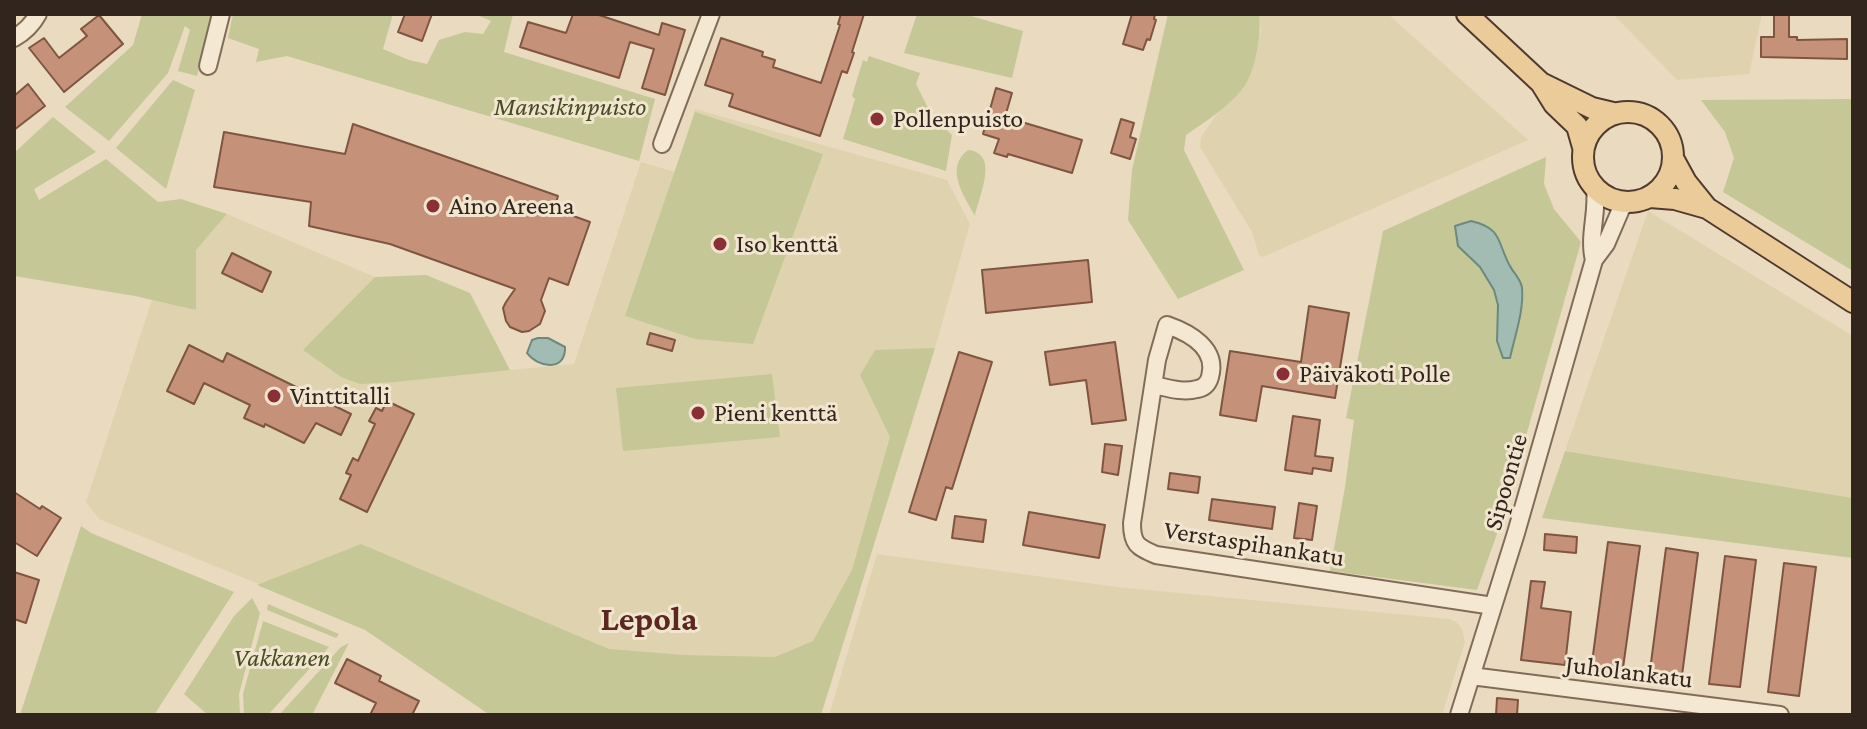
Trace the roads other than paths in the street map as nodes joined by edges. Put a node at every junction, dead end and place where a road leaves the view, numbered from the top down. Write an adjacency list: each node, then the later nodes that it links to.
1 (38, 14): 5 (street)
2 (221, 14): 6 (street)
3 (711, 14): 9 (street)
4 (1467, 14): 7 (main road)
5 (14, 38)
6 (208, 66)
7 (1541, 83): 8 (main road); 10 (main road)
8 (1613, 113): 10 (main road); 11 (main road)
9 (662, 144)
10 (1583, 147): 12 (main road)
11 (1674, 160): 13 (main road); 15 (main road)
12 (1595, 189): 14 (main road); 16 (street, Sipoontie)
13 (1650, 197): 14 (main road); 15 (main road)
14 (1627, 202): 16 (street, Sipoontie)
15 (1707, 208): 17 (main road)
16 (1594, 260): 19 (street, Sipoontie)
17 (1853, 302)
18 (1154, 385): 18 (street, Verstaspihankatu); 19 (street, Verstaspihankatu)
19 (1493, 606): 20 (street, Sipoontie)
20 (1471, 676): 21 (street, Juholankatu); 22 (street, Sipoontie)
21 (1770, 714)
22 (1459, 715)

